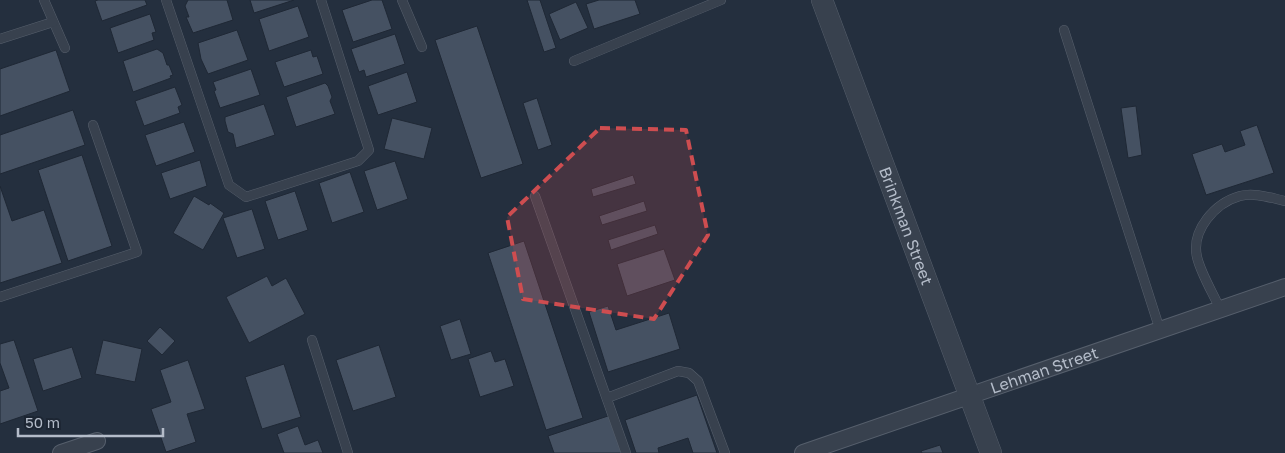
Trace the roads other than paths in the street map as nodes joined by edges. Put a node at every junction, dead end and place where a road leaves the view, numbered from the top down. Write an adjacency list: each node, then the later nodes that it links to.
1 (44, 0): 7 (lane)
2 (166, 0): 3 (lane)
3 (321, 0)
4 (402, 0): 10 (lane)
5 (721, 0): 12 (lane)
6 (822, 0): 21 (street, Brinkman Street)
7 (53, 22): 9 (lane); 11 (lane)
8 (1064, 30): 19 (lane)
9 (0, 39)
10 (422, 47)
11 (65, 48)
12 (574, 61)
13 (94, 125): 17 (lane)
14 (535, 196): 22 (lane)
15 (1285, 201): 18 (lane)
16 (1285, 287): 18 (street, Lehman Street)
17 (0, 297)
18 (1220, 309): 19 (street, Lehman Street)
19 (1160, 330): 21 (street, Lehman Street)
20 (312, 340): 25 (lane)
21 (970, 394): 28 (street, Lehman Street); 29 (street, Brinkman Street)
22 (606, 398): 26 (lane); 27 (lane)
23 (97, 441): 24 (street)
24 (61, 453)
25 (348, 453)
26 (626, 453)
27 (725, 453)
28 (803, 453)
29 (991, 453)

